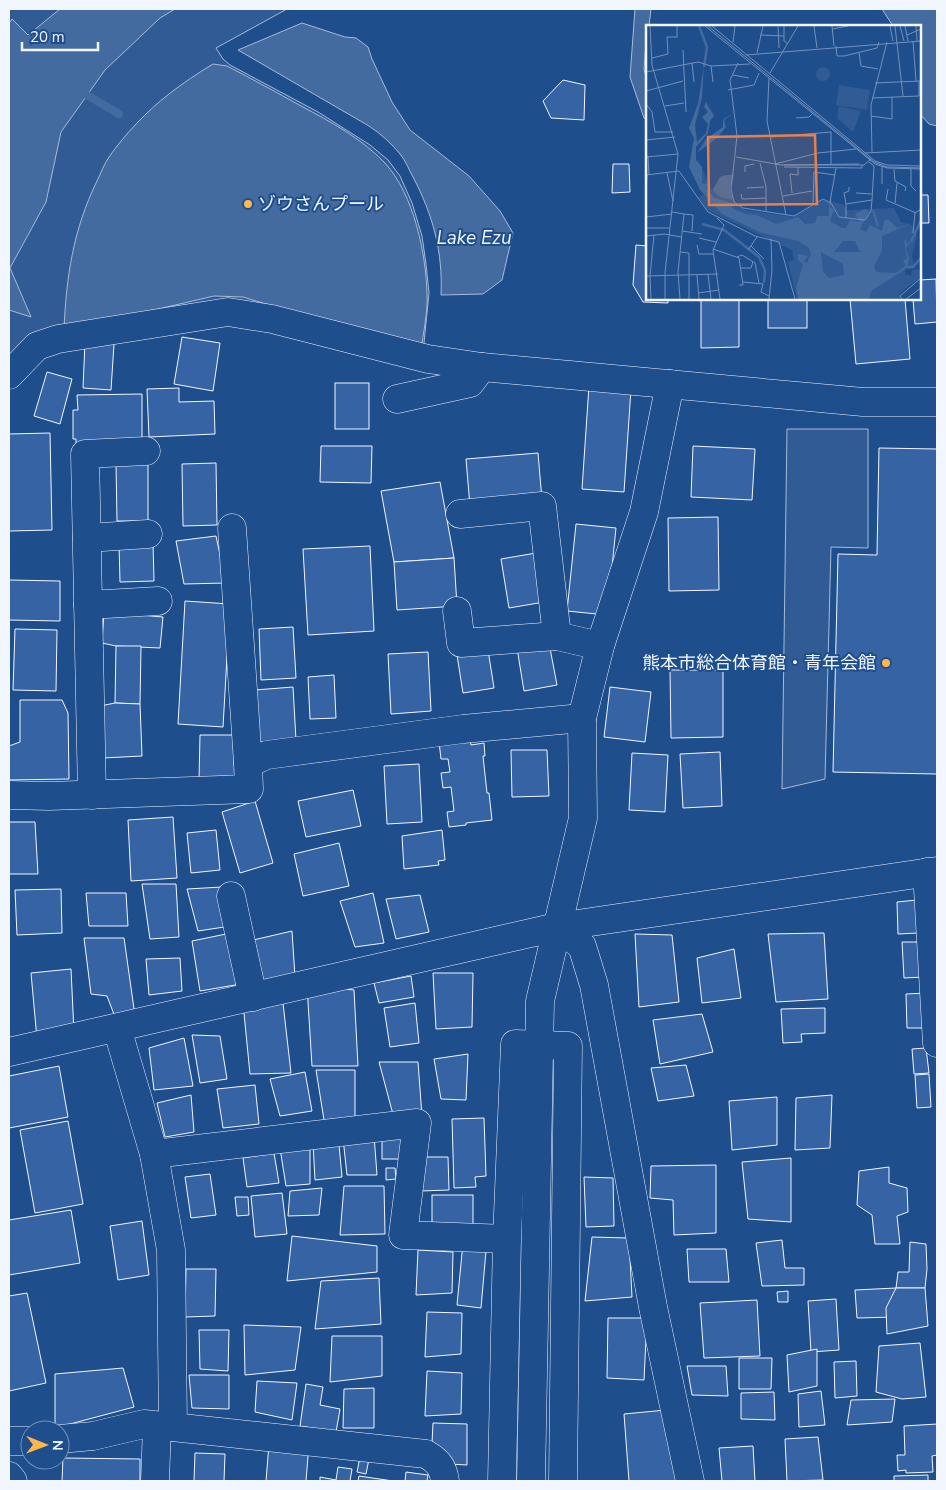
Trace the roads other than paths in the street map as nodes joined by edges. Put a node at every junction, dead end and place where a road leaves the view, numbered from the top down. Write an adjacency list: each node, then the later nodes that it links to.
1 (482, 367): 2 (street); 3 (street); 4 (street)
2 (9, 375)
3 (670, 384): 5 (street); 15 (street)
4 (397, 399)
5 (937, 402)
6 (146, 452): 10 (street)
7 (460, 514): 14 (street)
8 (232, 528): 17 (street)
9 (148, 534): 10 (street)
10 (87, 538): 12 (street)
11 (158, 601): 12 (street)
12 (88, 604): 19 (street)
13 (457, 611): 14 (street)
14 (557, 636): 15 (street)
15 (600, 646): 16 (street)
16 (582, 718): 17 (street); 22 (street)
17 (248, 763): 19 (street)
18 (9, 795): 19 (street)
19 (92, 795)
20 (932, 872): 22 (street); 25 (street)
21 (231, 896): 23 (street)
22 (557, 927): 23 (street); 26 (street); 39 (street)
23 (253, 997): 24 (street)
24 (117, 1028): 27 (street); 28 (street)
25 (937, 1043)
26 (539, 1044): 29 (street); 37 (street); 38 (street)
27 (9, 1052)
28 (154, 1154): 29 (street); 30 (street)
29 (507, 1239): 36 (street)
30 (165, 1427): 31 (street); 34 (street); 35 (street)
31 (70, 1438)
32 (9, 1476): 33 (street)
33 (13, 1481)
34 (155, 1481)
35 (445, 1481)
36 (502, 1481)
37 (531, 1481)
38 (563, 1481)
39 (690, 1481)

